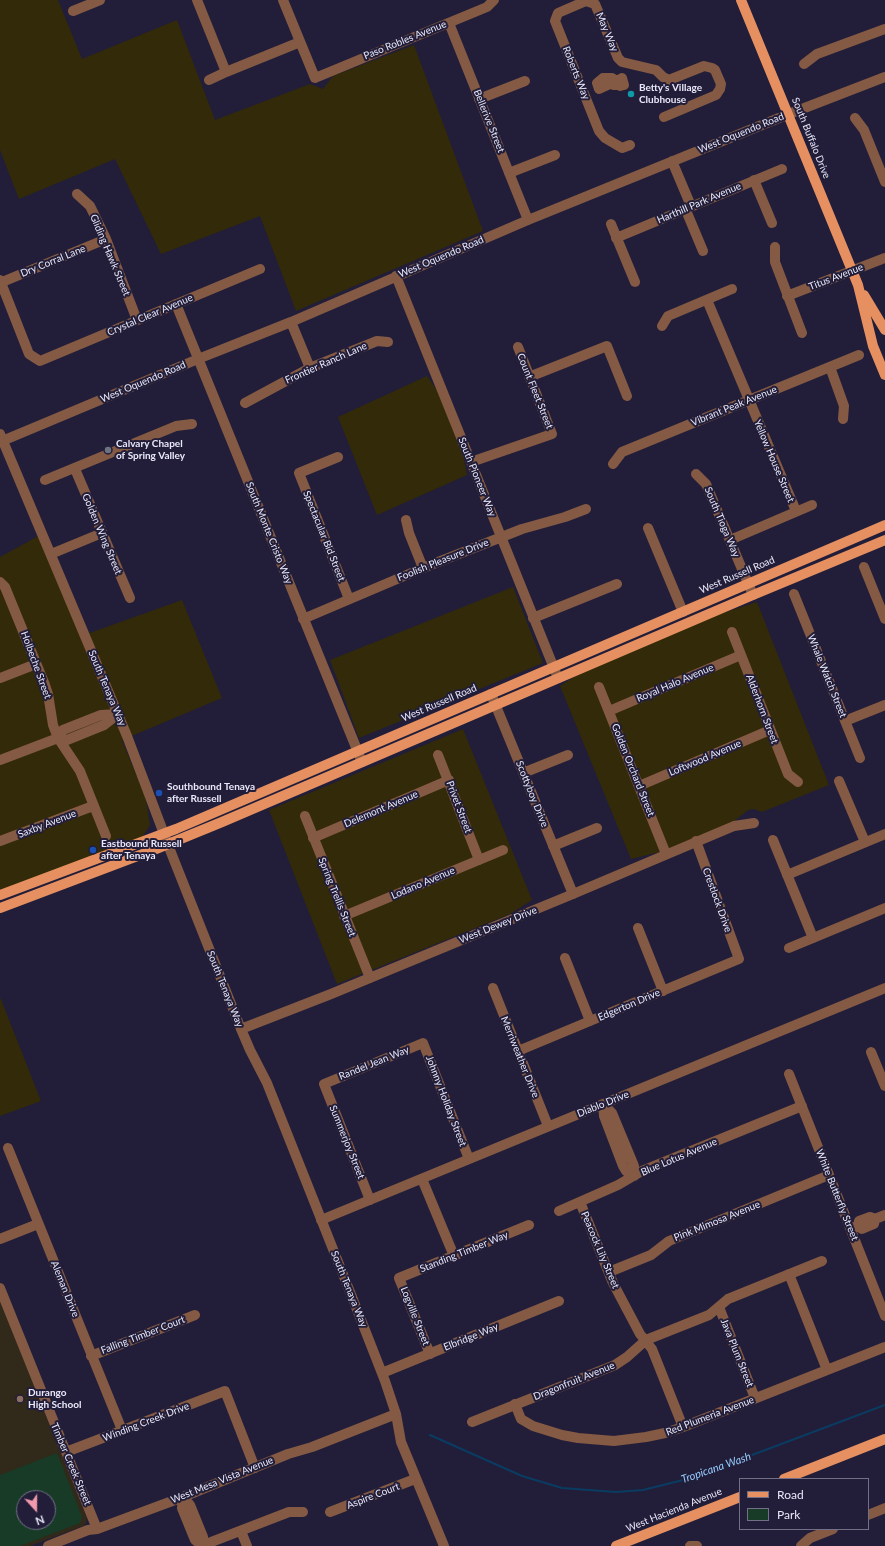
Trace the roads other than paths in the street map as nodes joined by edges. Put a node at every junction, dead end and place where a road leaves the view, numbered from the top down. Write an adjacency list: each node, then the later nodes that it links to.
1 (100, 0): 7 (street)
2 (197, 0): 12 (street)
3 (285, 0): 10 (street)
4 (494, 0): 8 (street, Paso Robles Avenue)
5 (742, 0): 17 (main road, South Buffalo Drive)
6 (590, 2): 18 (street, May Way); 20 (street, Roberts Way)
7 (72, 11)
8 (449, 23): 10 (street, Paso Robles Avenue); 16 (street, Bellerive Street)
9 (885, 29): 11 (street)
10 (300, 42): 12 (street)
11 (804, 64)
12 (226, 72): 14 (street)
13 (885, 77): 17 (street, West Oquendo Road)
14 (209, 80)
15 (525, 81): 16 (street)
16 (479, 99): 24 (street, Bellerive Street)
17 (788, 114): 22 (street, West Oquendo Road); 38 (main road, South Buffalo Drive)
18 (664, 117)
19 (855, 118): 26 (street)
20 (630, 145)
21 (555, 155): 24 (street)
22 (672, 161): 28 (street); 29 (street, West Oquendo Road)
23 (782, 168): 25 (street, Harthill Park Avenue)
24 (509, 173): 29 (street, Bellerive Street)
25 (754, 180): 28 (street, Harthill Park Avenue); 30 (street)
26 (885, 182)
27 (77, 194): 33 (street, Gliding Hawk Street)
28 (688, 207): 32 (street, Harthill Park Avenue); 35 (street)
29 (528, 220): 39 (street, West Oquendo Road)
30 (772, 223)
31 (611, 224): 32 (street)
32 (616, 238): 41 (street)
33 (106, 239): 40 (street, Dry Corral Lane); 47 (street, Gliding Hawk Street)
34 (775, 247): 44 (street)
35 (703, 251)
36 (885, 258): 38 (street, Titus Avenue)
37 (260, 269): 46 (street, Crystal Clear Avenue)
38 (852, 270): 42 (main road, South Buffalo Drive); 44 (street, Titus Avenue)
39 (396, 276): 48 (street, West Oquendo Road); 67 (street, South Pioneer Way)
40 (0, 282): 47 (street, Crystal Clear Avenue)
41 (635, 282)
42 (858, 285): 50 (main road, South Buffalo Drive); 58 (main road, South Buffalo Drive)
43 (732, 289): 45 (street)
44 (787, 296): 51 (street)
45 (707, 300): 49 (street); 61 (street, Yellow House Street)
46 (176, 304): 47 (street, Crystal Clear Avenue); 55 (street, South Monte Cristo Way)
47 (137, 320)
48 (291, 322): 55 (street, West Oquendo Road); 57 (street)
49 (662, 326)
50 (885, 330)
51 (802, 333)
52 (388, 342): 57 (street, Frontier Ranch Lane)
53 (518, 347): 59 (street, Count Fleet Street)
54 (859, 355): 56 (street, Vibrant Peak Avenue)
55 (198, 359): 65 (street, West Oquendo Road); 95 (street, South Monte Cristo Way)
56 (830, 367): 61 (street, Vibrant Peak Avenue); 63 (street)
57 (310, 368): 62 (street, Frontier Ranch Lane)
58 (885, 374)
59 (529, 377): 60 (street); 67 (street, Count Fleet Street)
60 (627, 396)
61 (749, 400): 68 (street, Vibrant Peak Avenue); 74 (street, Yellow House Street)
62 (245, 402)
63 (843, 419)
64 (192, 424): 69 (street)
65 (1, 439): 82 (street, South Tenaya Way)
66 (338, 457): 91 (street, Spectacular Bid Street)
67 (471, 462): 79 (street, South Pioneer Way)
68 (613, 464)
69 (75, 468): 71 (street); 78 (street, Golden Wing Street)
70 (696, 474): 80 (street, South Tioga Way)
71 (46, 480)
72 (812, 505): 74 (street)
73 (586, 509): 79 (street, Foolish Pleasure Drive)
74 (796, 511): 80 (street)
75 (406, 520): 84 (street)
76 (885, 525): 87 (main road, West Russell Road)
77 (648, 528): 93 (street)
78 (102, 533): 82 (street); 90 (street, Golden Wing Street)
79 (501, 537): 84 (street, Foolish Pleasure Drive); 94 (street, South Pioneer Way)
80 (730, 540): 87 (street, South Tioga Way)
81 (885, 540): 88 (main road)
82 (51, 554): 108 (street, South Tenaya Way)
83 (864, 567): 92 (street)
84 (423, 568): 91 (street, Foolish Pleasure Drive)
85 (0, 582): 99 (street, Holbeche Street)
86 (617, 584): 94 (street)
87 (748, 584): 88 (street, South Tioga Way); 93 (main road, West Russell Road)
88 (753, 594): 102 (main road)
89 (794, 594): 109 (street, Whale Watch Street)
90 (130, 598)
91 (349, 599): 95 (street, Foolish Pleasure Drive)
92 (881, 599): 96 (street)
93 (683, 612): 100 (main road, West Russell Road)
94 (533, 618): 100 (street, South Pioneer Way)
95 (303, 619): 112 (street, South Monte Cristo Way)
96 (885, 619)
97 (732, 632): 98 (street, Alderhorn Street)
98 (741, 655): 107 (street, Royal Halo Avenue); 110 (street, Alderhorn Street)
99 (36, 664): 101 (street); 111 (street, Holbeche Street)
100 (554, 667): 102 (street, South Pioneer Way); 104 (main road, West Russell Road)
101 (0, 678)
102 (558, 678): 105 (main road)
103 (599, 687): 107 (street, Golden Orchard Street)
104 (491, 694): 105 (street, Scottyboy Drive); 112 (main road, West Russell Road)
105 (496, 705): 117 (main road); 118 (street, Scottyboy Drive)
106 (885, 705): 109 (street)
107 (609, 711): 122 (street, Golden Orchard Street)
108 (118, 714): 111 (street); 127 (street, South Tenaya Way)
109 (845, 721): 115 (street, Whale Watch Street)
110 (770, 730): 121 (street, Alderhorn Street); 122 (street, Loftwood Avenue)
111 (58, 738): 116 (street); 123 (street, Holbeche Street)
112 (357, 750): 117 (street, South Monte Cristo Way); 127 (main road, West Russell Road)
113 (438, 755): 119 (street, Privet Street)
114 (568, 755): 118 (street)
115 (860, 758)
116 (0, 760)
117 (362, 762): 135 (main road)
118 (523, 773): 136 (street, Scottyboy Drive)
119 (449, 780): 130 (street, Delemont Avenue); 139 (street, Privet Street)
120 (839, 781): 134 (street)
121 (798, 782)
122 (639, 786): 138 (street, Golden Orchard Street)
123 (93, 806): 129 (street, Holbeche Street); 132 (street, Saxby Avenue)
124 (304, 816): 130 (street, Spring Trellis Street)
125 (754, 823): 133 (street, West Dewey Drive)
126 (597, 828): 136 (street)
127 (164, 834): 135 (street, South Tenaya Way); 142 (main road, West Russell Road)
128 (885, 834): 134 (street)
129 (106, 836)
130 (313, 838): 145 (street, Spring Trellis Street)
131 (773, 840): 140 (street)
132 (0, 841)
133 (696, 841): 138 (street, West Dewey Drive); 151 (street, Crestlock Drive)
134 (865, 842): 140 (street)
135 (168, 844): 143 (main road); 157 (street, South Tenaya Way)
136 (553, 846): 141 (street, Scottyboy Drive)
137 (503, 850): 139 (street, Lodano Avenue)
138 (666, 854): 141 (street, West Dewey Drive)
139 (479, 860): 145 (street, Lodano Avenue)
140 (787, 874): 148 (street)
141 (573, 894): 152 (street, West Dewey Drive)
142 (0, 895)
143 (0, 908)
144 (883, 909): 146 (street); 148 (street)
145 (344, 916): 152 (street, Spring Trellis Street)
146 (885, 920)
147 (638, 928): 155 (street)
148 (813, 938): 149 (street)
149 (789, 948)
150 (565, 958): 156 (street)
151 (739, 959): 155 (street, Edgerton Drive)
152 (370, 978): 157 (street, West Dewey Drive)
153 (493, 988): 159 (street, Merriweather Drive)
154 (885, 988): 164 (street, Diablo Drive)
155 (663, 991): 156 (street, Edgerton Drive)
156 (590, 1021): 159 (street, Edgerton Drive)
157 (241, 1029): 176 (street, South Tenaya Way)
158 (423, 1043): 162 (street, Randel Jean Way); 168 (street, Johnny Holiday Street)
159 (518, 1051): 166 (street, Merriweather Drive)
160 (871, 1052): 163 (street)
161 (789, 1074): 165 (street, White Butterfly Street)
162 (324, 1084): 172 (street, Summerjoy Street)
163 (885, 1086)
164 (603, 1104): 166 (street, Diablo Drive); 170 (street)
165 (802, 1106): 169 (street, White Butterfly Street); 170 (street, Blue Lotus Avenue)
166 (548, 1126): 168 (street, Diablo Drive)
167 (8, 1148): 177 (street, Aleman Drive)
168 (469, 1159): 171 (street, Diablo Drive)
169 (829, 1175): 179 (street, White Butterfly Street); 183 (street, Pink Mimosa Avenue)
170 (634, 1176): 173 (street, Blue Lotus Avenue)
171 (422, 1179): 172 (street, Diablo Drive); 181 (street)
172 (370, 1200): 176 (street, Diablo Drive)
173 (580, 1202): 174 (street, Blue Lotus Avenue); 183 (street, Peacock Lily Street)
174 (558, 1211)
175 (885, 1215): 179 (street)
176 (321, 1220): 196 (street, South Tenaya Way)
177 (38, 1224): 180 (street); 194 (street, Aleman Drive)
178 (529, 1225): 181 (street, Standing Timber Way)
179 (855, 1227): 190 (street, White Butterfly Street)
180 (0, 1239)
181 (454, 1256): 185 (street, Standing Timber Way)
182 (822, 1261): 184 (street, Dragonfruit Avenue)
183 (609, 1272): 191 (street, Peacock Lily Street)
184 (789, 1274): 188 (street, Dragonfruit Avenue); 195 (street)
185 (399, 1278): 193 (street, Logville Street)
186 (0, 1288): 204 (street, Timber Creek Street)
187 (560, 1301): 193 (street, Elbridge Way)
188 (719, 1307): 191 (street, Dragonfruit Avenue); 197 (street, Java Plum Street)
189 (195, 1315): 194 (street, Falling Timber Court)
190 (885, 1316)
191 (646, 1340): 198 (street, Dragonfruit Avenue); 201 (street, Peacock Lily Street)
192 (885, 1347): 195 (street, Red Plumeria Avenue)
193 (430, 1354): 196 (street, Elbridge Way)
194 (91, 1356): 202 (street, Aleman Drive)
195 (827, 1370): 197 (street, Red Plumeria Avenue)
196 (382, 1373): 199 (street, South Tenaya Way)
197 (755, 1398): 201 (street, Red Plumeria Avenue)
198 (515, 1404): 200 (street, Dragonfruit Avenue); 201 (street, Red Plumeria Avenue)
199 (396, 1414): 205 (street, West Mesa Vista Avenue); 207 (street, South Tenaya Way)
200 (472, 1422)
201 (683, 1427)
202 (122, 1430): 204 (street, Winding Creek Drive); 205 (street, Winding Creek Drive)
203 (885, 1439): 206 (main road)
204 (66, 1452): 214 (street, Timber Creek Street)
205 (255, 1468): 208 (street, West Mesa Vista Avenue)
206 (787, 1478)
207 (416, 1479): 212 (street, Aspire Court); 220 (street, South Tenaya Way)
208 (182, 1496): 214 (street, West Mesa Vista Avenue); 218 (street)
209 (739, 1496): 221 (main road, West Hacienda Avenue)
210 (885, 1508): 213 (street)
211 (303, 1512): 216 (street)
212 (330, 1512)
213 (869, 1515)
214 (97, 1529): 217 (street, West Mesa Vista Avenue)
215 (830, 1530): 224 (street)
216 (241, 1531): 218 (street); 219 (street)
217 (48, 1546)
218 (202, 1546)
219 (247, 1546)
220 (444, 1546)
221 (616, 1546)
222 (690, 1546): 223 (street)
223 (697, 1546)
224 (801, 1546)

